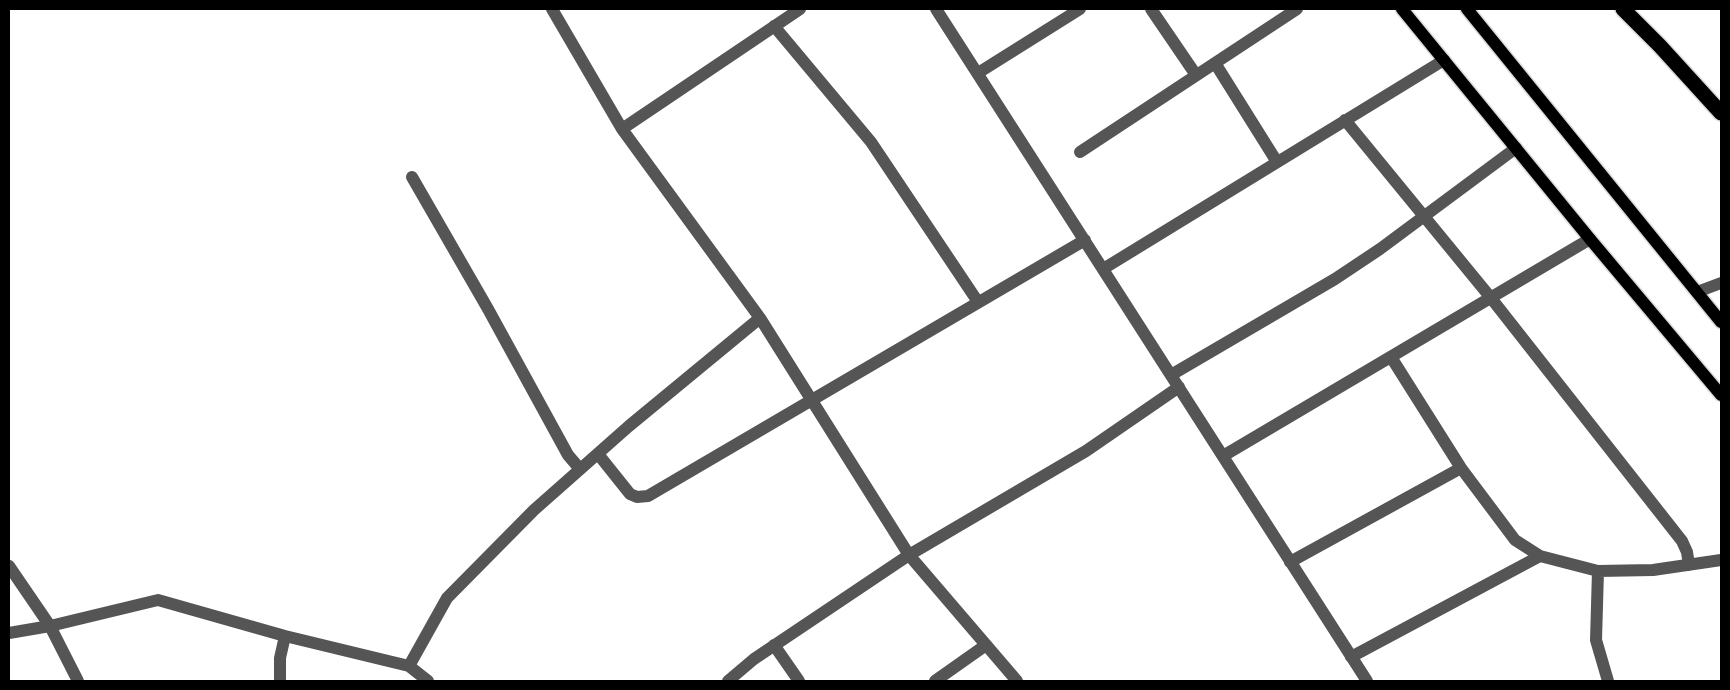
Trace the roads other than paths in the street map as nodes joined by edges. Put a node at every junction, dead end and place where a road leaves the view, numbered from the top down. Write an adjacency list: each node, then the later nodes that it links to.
1 (552, 9): 17 (street)
2 (800, 9): 10 (street)
3 (936, 9): 13 (street)
4 (1080, 9): 13 (street)
5 (1152, 9): 14 (street)
6 (1297, 9): 12 (street)
7 (1402, 9): 11 (main road)
8 (1467, 9): 27 (main road)
9 (1623, 9): 15 (highway)
10 (774, 26): 17 (street); 29 (street)
11 (1444, 60): 16 (street); 18 (main road)
12 (1215, 63): 14 (street); 20 (street)
13 (978, 73): 24 (street)
14 (1196, 75): 19 (street)
15 (1721, 113)
16 (1345, 120): 20 (street); 22 (street)
17 (622, 129): 30 (street)
18 (1516, 148): 22 (street); 23 (main road)
19 (1080, 152)
20 (1277, 162): 25 (street)
21 (412, 178): 40 (street)
22 (1424, 216): 28 (street); 33 (street)
23 (1590, 239): 28 (street); 35 (main road)
24 (1085, 240): 25 (street); 29 (street)
25 (1103, 269): 33 (street)
26 (1721, 283): 27 (street)
27 (1696, 292): 31 (main road)
28 (1491, 298): 32 (street); 45 (street)
29 (978, 302): 36 (street)
30 (760, 318): 36 (street); 37 (street)
31 (1721, 322)
32 (1391, 357): 38 (street); 39 (street)
33 (1171, 375): 34 (street)
34 (1179, 387): 38 (street); 41 (street)
35 (1721, 395)
36 (811, 399): 37 (street); 41 (street)
37 (598, 454): 40 (street)
38 (1223, 456): 44 (street)
39 (1460, 468): 42 (street); 44 (street)
40 (580, 469): 54 (street)
41 (909, 555): 51 (street); 52 (street)
42 (1540, 556): 47 (street); 53 (street)
43 (1721, 560): 45 (street)
44 (1290, 562): 53 (street)
45 (1689, 565): 47 (street)
46 (9, 566): 48 (street)
47 (1598, 571): 63 (street)
48 (50, 626): 49 (street); 50 (street); 55 (street)
49 (9, 633)
50 (285, 636): 54 (street); 56 (street)
51 (986, 645): 60 (street); 61 (street)
52 (774, 646): 58 (street); 59 (street)
53 (1351, 657): 62 (street)
54 (409, 666): 57 (street)
55 (78, 681)
56 (280, 681)
57 (428, 681)
58 (728, 681)
59 (799, 681)
60 (935, 681)
61 (1017, 681)
62 (1367, 681)
63 (1608, 681)

